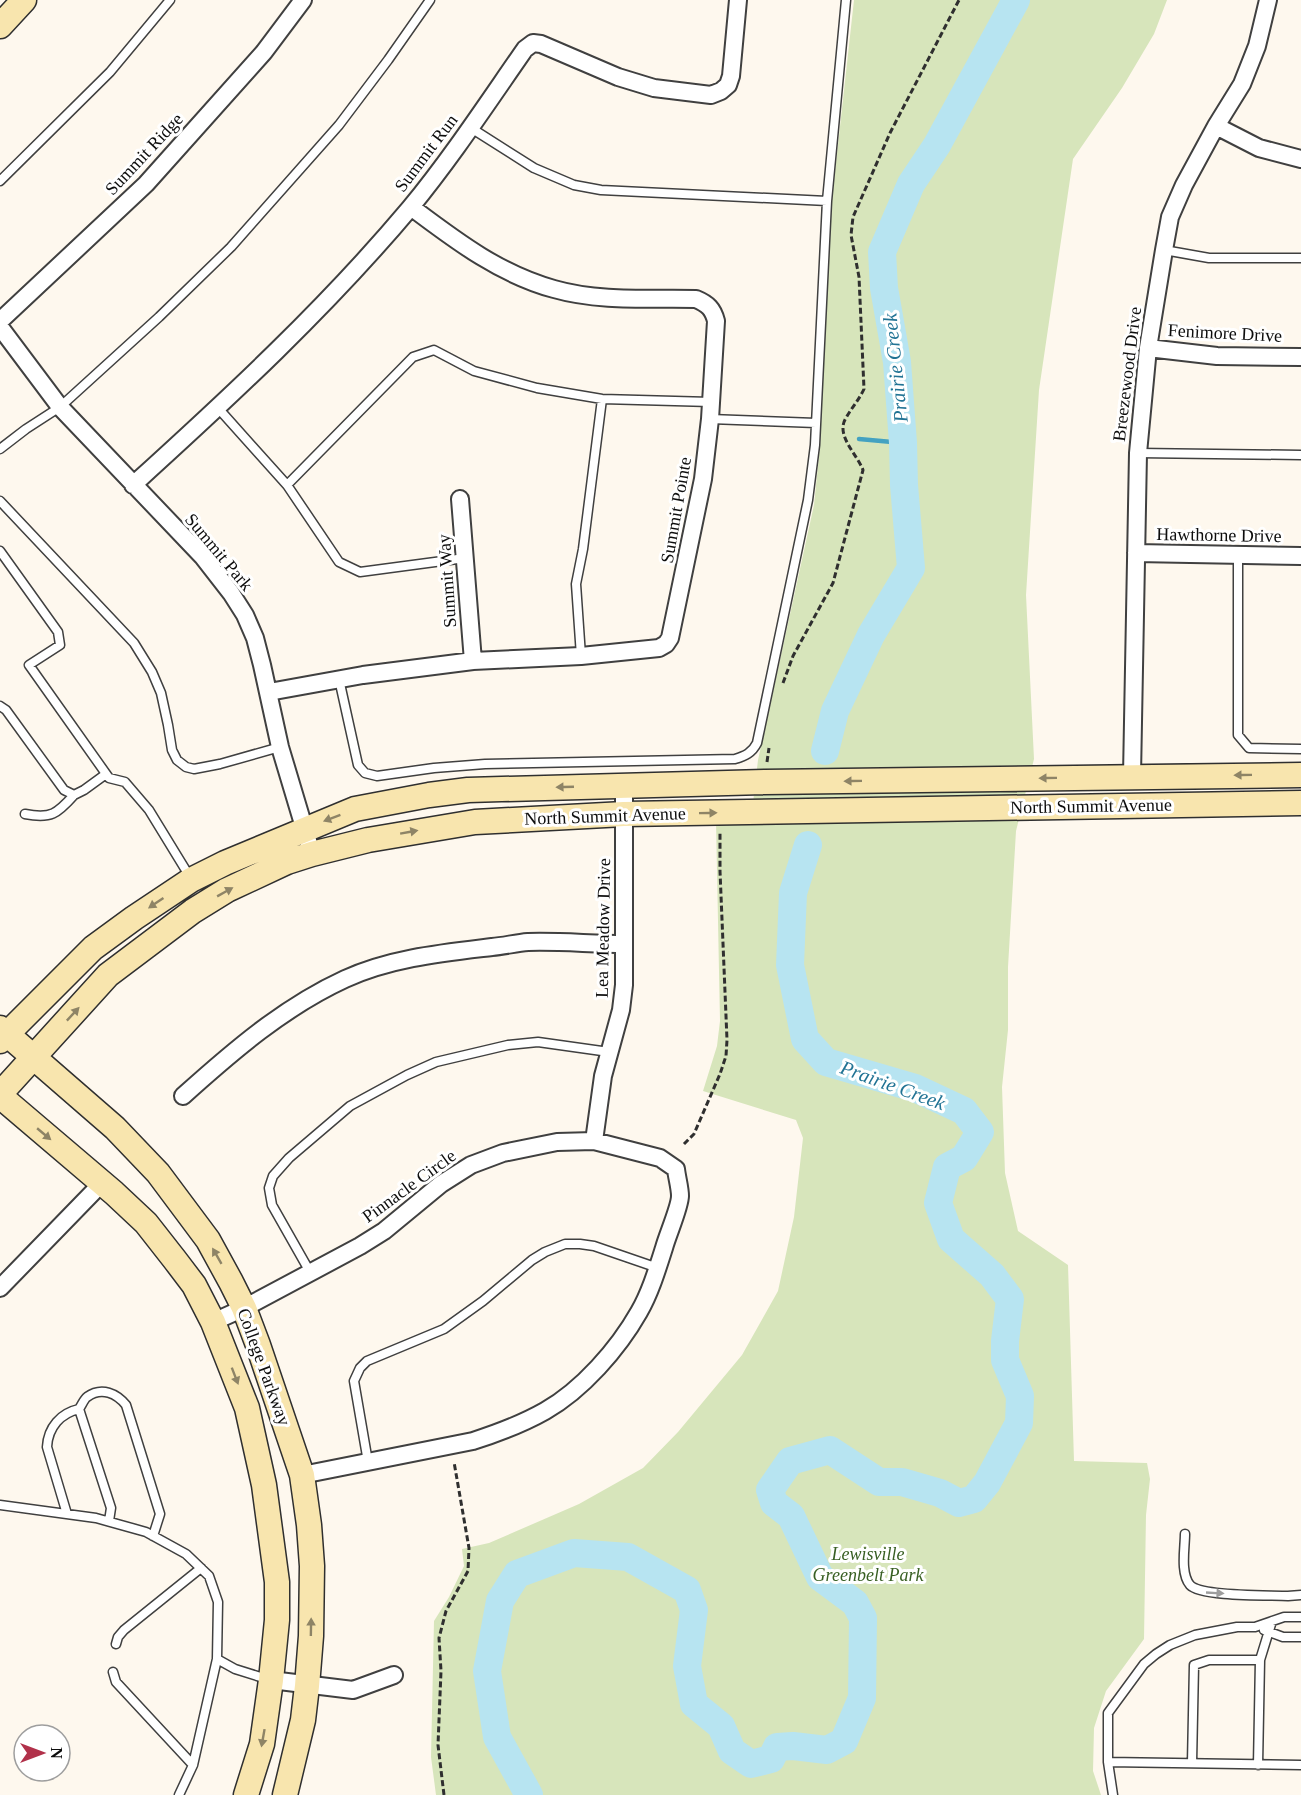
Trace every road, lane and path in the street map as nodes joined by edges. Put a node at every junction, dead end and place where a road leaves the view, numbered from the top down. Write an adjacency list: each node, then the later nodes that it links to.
1 (24, 0): 9 (main road)
2 (170, 0): 13 (lane)
3 (303, 0): 18 (street, Summit Ridge)
4 (430, 0): 23 (lane)
5 (738, 0): 11 (street, Summit Run)
6 (846, 0): 14 (lane)
7 (959, 0): 42 (path)
8 (1268, 0): 10 (street, Breezewood Drive)
9 (0, 26)
10 (1216, 126): 12 (street); 16 (street, Breezewood Drive)
11 (471, 128): 14 (lane); 15 (street, Summit Run)
12 (1301, 159)
13 (0, 181)
14 (827, 201): 26 (lane)
15 (411, 207): 24 (street, Summit Run); 25 (street, Summit Pointe)
16 (1164, 250): 17 (lane); 20 (street, Breezewood Drive)
17 (1301, 258)
18 (0, 321)
19 (0, 327): 23 (street, Summit Park)
20 (1148, 348): 21 (street, Fenimore Drive); 28 (street, Breezewood Drive)
21 (1301, 357)
22 (602, 399): 25 (lane); 30 (lane); 39 (lane)
23 (60, 407): 27 (lane); 31 (street, Summit Park)
24 (218, 408): 30 (lane); 31 (street, Summit Run)
25 (710, 410): 26 (lane); 39 (street, Summit Pointe)
26 (816, 423): 41 (lane)
27 (0, 449)
28 (1138, 453): 29 (lane); 35 (street, Breezewood Drive)
29 (1301, 455)
30 (287, 484): 38 (lane)
31 (133, 485): 43 (street, Summit Park)
32 (460, 499): 38 (street, Summit Way)
33 (0, 501): 46 (lane)
34 (0, 551): 49 (lane)
35 (1136, 553): 36 (street, Hawthorne Drive); 51 (street, Breezewood Drive)
36 (1238, 555): 37 (street, Hawthorne Drive); 47 (lane)
37 (1301, 556)
38 (465, 558): 40 (street, Summit Way)
39 (581, 656): 40 (street, Summit Pointe)
40 (473, 661): 41 (street, Summit Pointe)
41 (339, 679): 43 (street, Summit Pointe)
42 (783, 684)
43 (269, 692): 46 (street, Summit Park)
44 (0, 706): 53 (lane)
45 (770, 746): 48 (path)
46 (280, 747): 57 (street, Summit Park)
47 (1301, 749)
48 (766, 767)
49 (106, 774): 53 (lane); 60 (lane)
50 (1301, 774): 51 (main road, North Summit Avenue, one-way to 51)
51 (1132, 776): 52 (main road, North Summit Avenue, one-way to 52)
52 (624, 785): 56 (street, Lea Meadow Drive); 57 (main road, North Summit Avenue, one-way to 57)
53 (74, 795): 55 (lane)
54 (1301, 803): 56 (main road, North Summit Avenue, one-way to 54)
55 (25, 814)
56 (624, 814): 59 (main road, North Summit Avenue, one-way to 56); 61 (street, Lea Meadow Drive)
57 (304, 829): 59 (street, Summit Park); 60 (main road, North Summit Avenue)
58 (720, 830): 68 (path)
59 (312, 854): 64 (main road, North Summit Avenue, one-way to 59)
60 (192, 880): 62 (main road, North Summit Avenue, one-way to 62)
61 (624, 944): 63 (street, Lea Meadow Drive); 66 (street)
62 (2, 1034): 64 (main road, College Parkway)
63 (609, 1052): 67 (street, Lea Meadow Drive); 71 (lane)
64 (34, 1057): 65 (main road, North Summit Avenue); 73 (main road, College Parkway, one-way to 64)
65 (0, 1095): 69 (main road, College Parkway, one-way to 69)
66 (183, 1096)
67 (594, 1141): 70 (street, Pinnacle Circle); 71 (street, Pinnacle Circle)
68 (684, 1144)
69 (102, 1183): 72 (street); 74 (main road, College Parkway)
70 (658, 1268): 76 (street, Pinnacle Circle); 77 (lane)
71 (310, 1272): 73 (street, Pinnacle Circle)
72 (0, 1288)
73 (244, 1308): 74 (street, Pinnacle Circle); 78 (main road, College Parkway)
74 (213, 1322): 96 (main road, College Parkway, one-way to 96)
75 (79, 1409): 80 (lane); 81 (lane); 83 (lane)
76 (451, 1445): 77 (street, Pinnacle Circle); 106 (path)
77 (368, 1462): 78 (street, Pinnacle Circle)
78 (302, 1475): 97 (main road, College Parkway, one-way to 78)
79 (0, 1505): 80 (lane)
80 (67, 1514): 81 (lane)
81 (109, 1521): 83 (lane)
82 (1185, 1534): 85 (lane, one-way to 85)
83 (153, 1536): 84 (lane)
84 (201, 1569): 91 (lane); 92 (lane)
85 (1301, 1595)
86 (1301, 1617): 87 (lane)
87 (1272, 1621): 88 (lane); 89 (lane)
88 (1256, 1627): 89 (lane); 98 (lane)
89 (1268, 1632): 90 (lane); 93 (lane)
90 (1301, 1637)
91 (116, 1644)
92 (217, 1659): 96 (lane); 100 (lane)
93 (1260, 1660): 99 (lane); 101 (lane)
94 (112, 1672): 100 (lane)
95 (394, 1675): 97 (street)
96 (272, 1680): 97 (street); 104 (main road, College Parkway, one-way to 104)
97 (307, 1686): 105 (main road, College Parkway)
98 (1108, 1762): 99 (lane); 107 (lane)
99 (1192, 1763): 101 (lane)
100 (193, 1765): 103 (lane)
101 (1258, 1765): 102 (lane)
102 (1301, 1765)
103 (179, 1795)
104 (246, 1795)
105 (285, 1795)
106 (444, 1795)
107 (1113, 1795)

